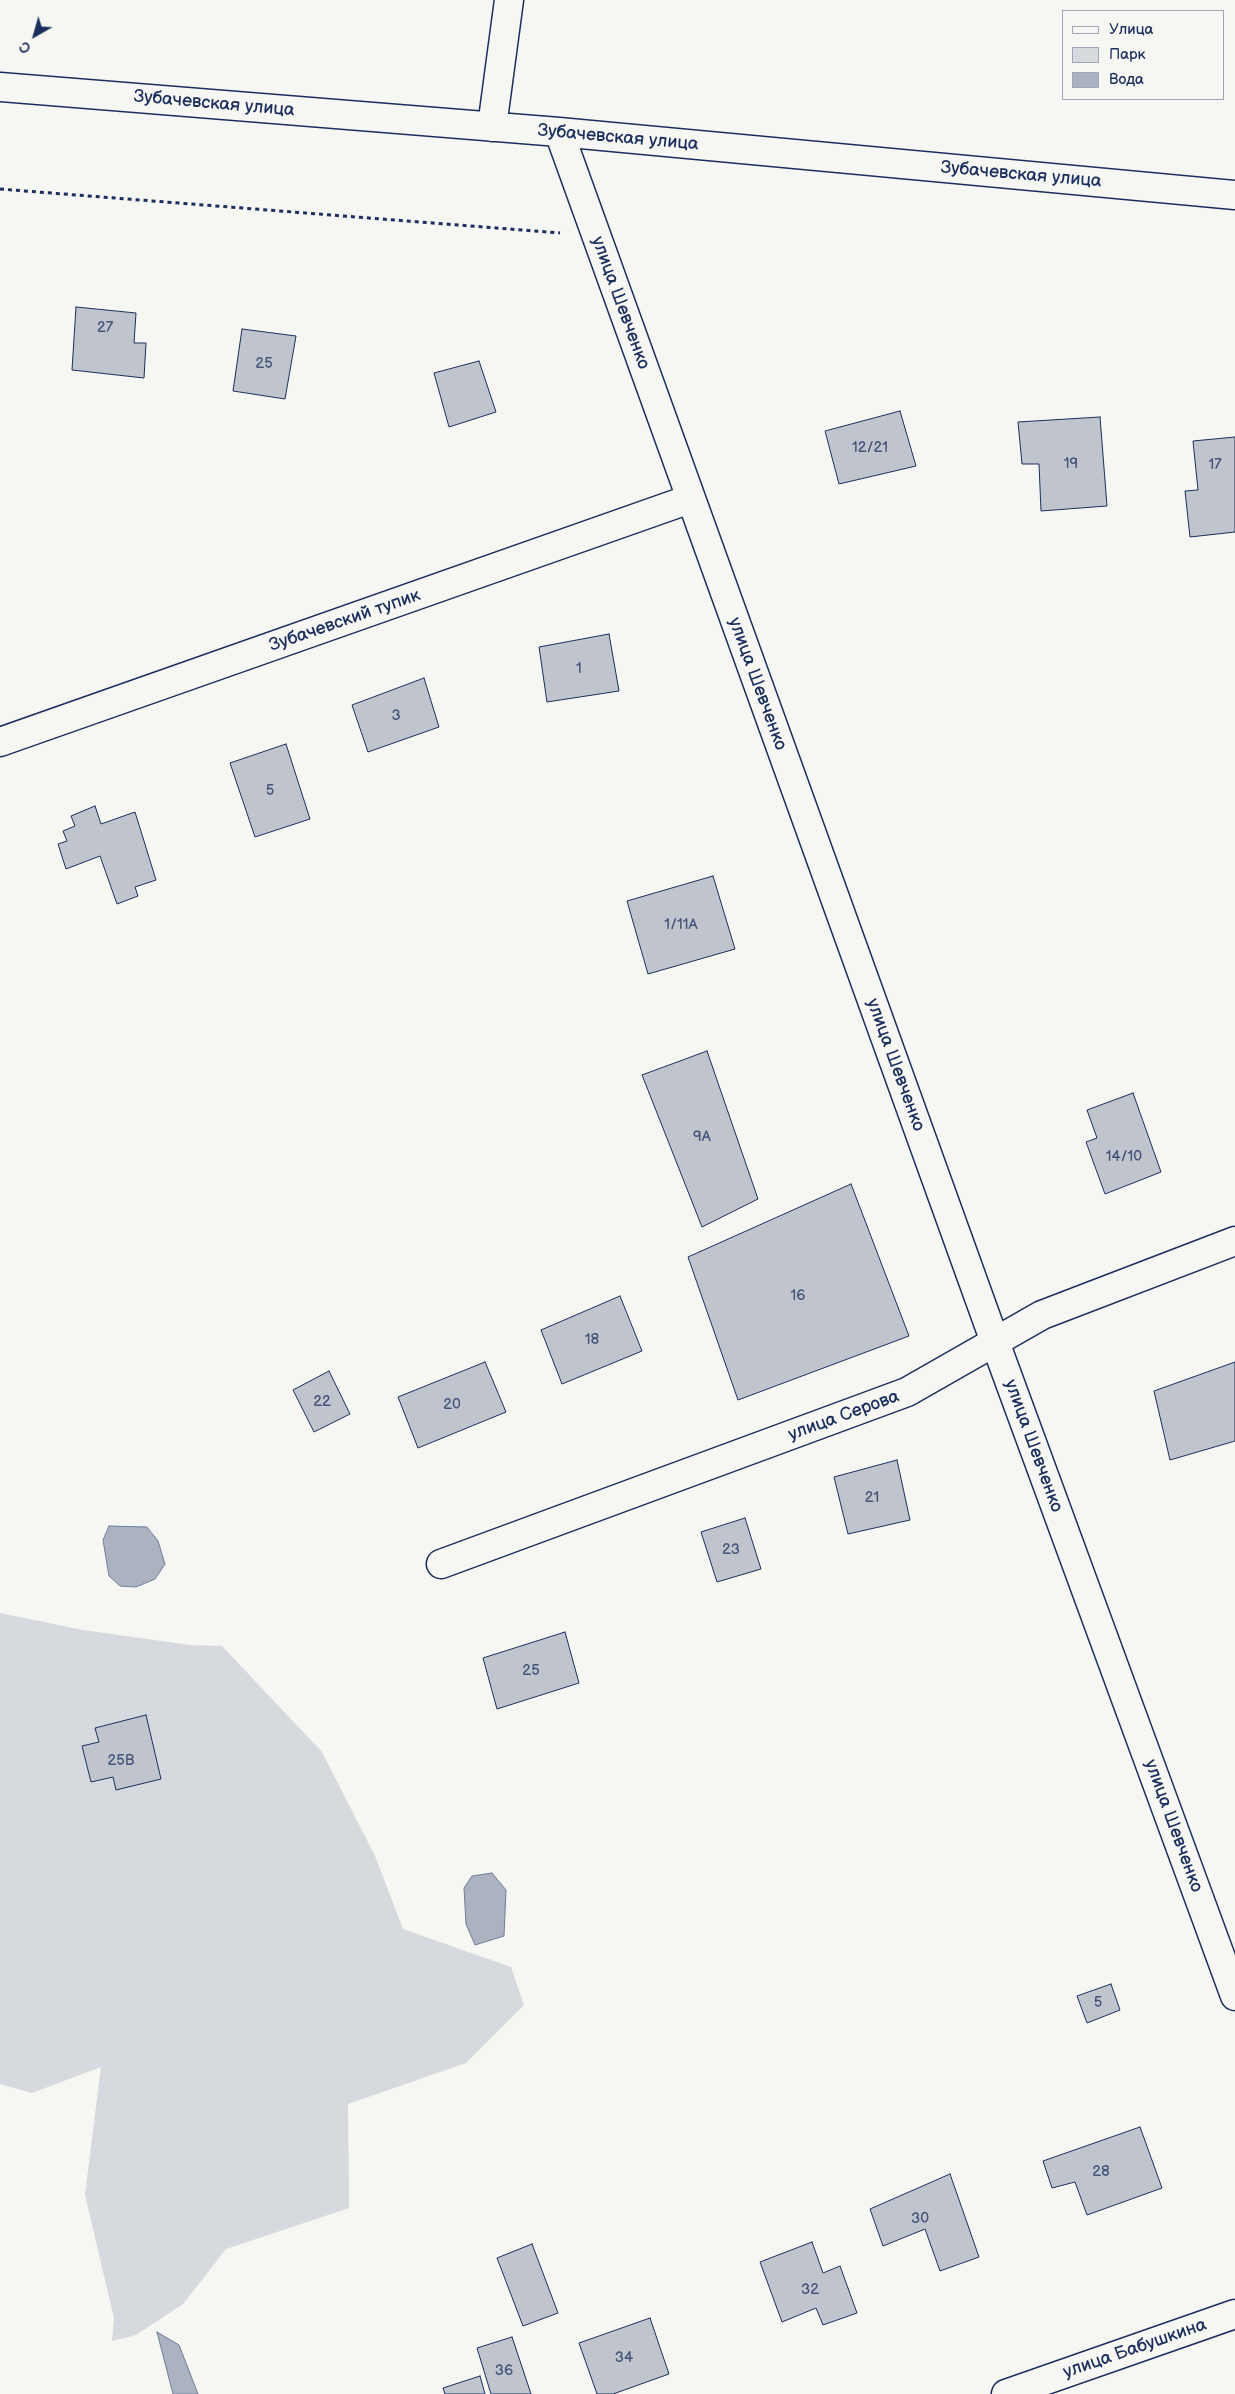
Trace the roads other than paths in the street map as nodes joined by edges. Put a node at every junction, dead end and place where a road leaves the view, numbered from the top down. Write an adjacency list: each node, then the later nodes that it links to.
1 (510, 0): 3 (street)
2 (0, 87): 3 (street, Зубачевская улица)
3 (492, 127): 4 (street, Зубачевская улица)
4 (559, 132): 5 (street, Зубачевская улица); 6 (street, улица Шевченко)
5 (1235, 195)
6 (690, 499): 7 (street, Зубачевский тупик); 9 (street, улица Шевченко)
7 (0, 742)
8 (1235, 1241): 9 (street, улица Серова)
9 (995, 1342): 10 (street, улица Серова); 11 (street, улица Шевченко)
10 (441, 1564)
11 (1235, 1996)
12 (1235, 2314): 13 (street, улица Бабушкина)
13 (1006, 2394)

